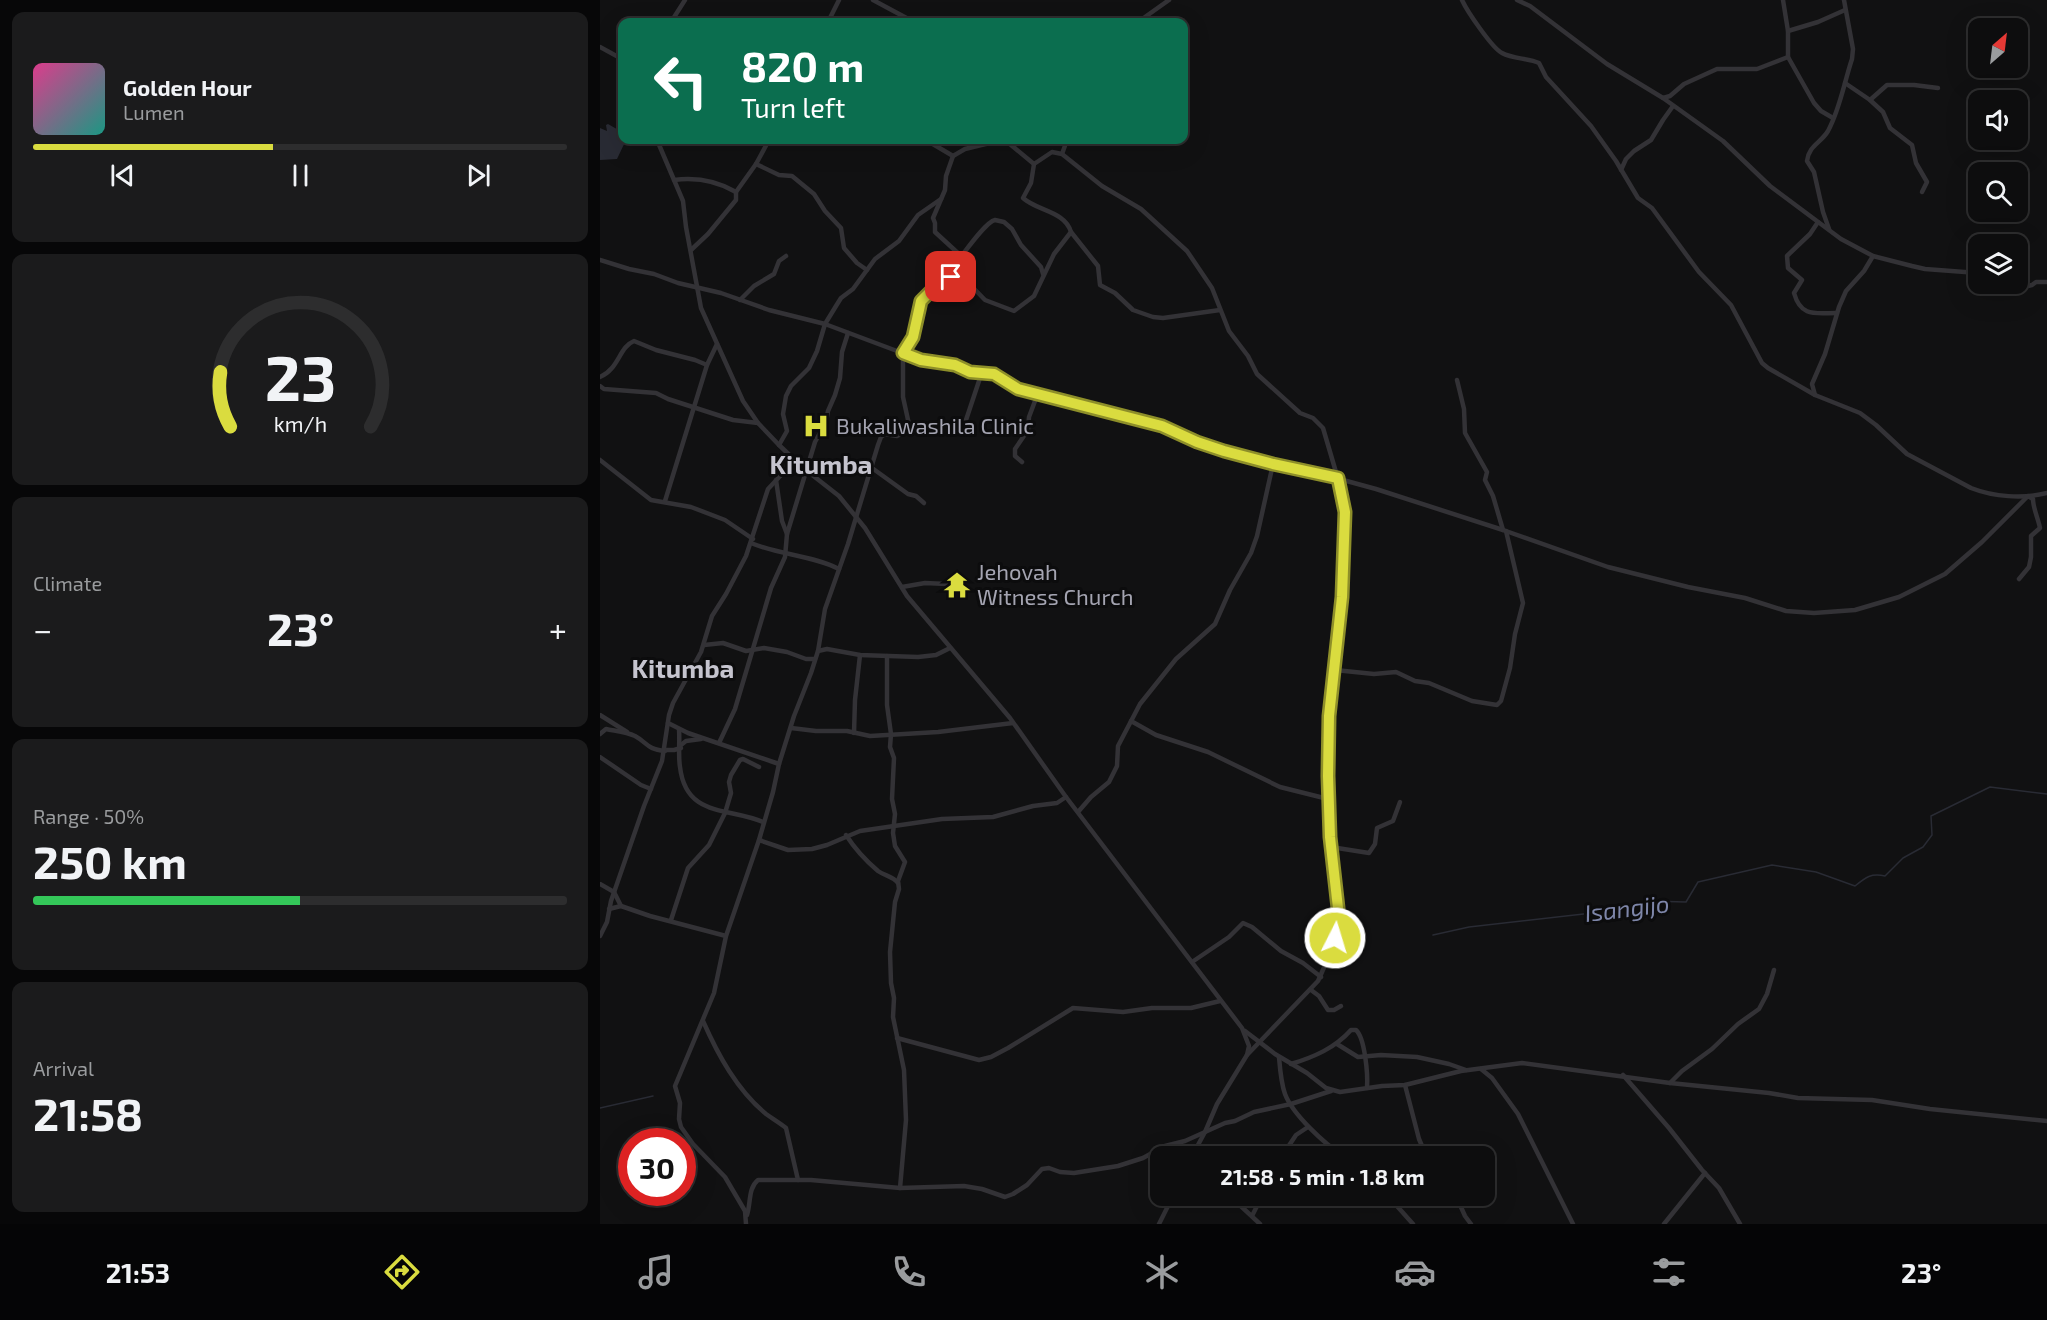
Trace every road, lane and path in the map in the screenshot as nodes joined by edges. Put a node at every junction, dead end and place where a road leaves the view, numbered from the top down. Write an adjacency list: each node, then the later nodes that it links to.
1 (685, 0): 11 (street)
2 (839, 0): 12 (street)
3 (873, 0): 13 (street)
4 (1170, 0): 14 (street)
5 (1462, 0): 37 (street)
6 (1517, 0): 9 (street)
7 (1783, 0): 15 (street)
8 (1844, 0): 10 (street)
9 (1526, 2): 21 (street)
10 (1845, 10): 15 (street); 19 (street)
11 (674, 18)
12 (830, 18)
13 (907, 18)
14 (1144, 18)
15 (1788, 31): 18 (street)
16 (600, 47): 17 (street)
17 (618, 57)
18 (1788, 57): 21 (street); 24 (street)
19 (1845, 83): 22 (street); 24 (street)
20 (1938, 88): 22 (street)
21 (1663, 98): 23 (street)
22 (1870, 100): 40 (street)
23 (1673, 106): 37 (street); 42 (street)
24 (1833, 118): 44 (street)
25 (659, 144): 38 (street)
26 (767, 144): 35 (street)
27 (933, 144): 34 (street)
28 (975, 144): 32 (street)
29 (987, 144): 32 (street)
30 (1009, 144): 36 (street)
31 (1066, 144): 33 (street)
32 (974, 147): 34 (street)
33 (1062, 154): 36 (street); 58 (street)
34 (953, 156): 41 (street)
35 (756, 164): 39 (street); 50 (street)
36 (1034, 164): 43 (street)
37 (1621, 170): 70 (street)
38 (674, 180): 39 (street); 45 (street)
39 (736, 192): 45 (street)
40 (1922, 192)
41 (940, 199): 48 (street); 50 (street)
42 (1818, 222): 44 (street); 59 (street)
43 (1071, 232): 53 (street); 58 (street)
44 (1831, 232): 46 (street)
45 (691, 250): 56 (street)
46 (1874, 255): 52 (street); 59 (street)
47 (786, 256): 57 (street)
48 (960, 258): 51 (street); 53 (street)
49 (600, 260): 56 (street)
50 (867, 270): 60 (street)
51 (957, 271): 53 (street); 63 (street)
52 (1968, 272)
53 (1043, 274)
54 (2047, 282): 55 (street)
55 (2028, 286)
56 (696, 287): 57 (street); 62 (street)
57 (740, 300): 60 (street)
58 (1220, 310): 81 (street)
59 (1837, 313): 70 (street)
60 (825, 324): 61 (street); 74 (street)
61 (848, 333): 63 (street); 80 (street)
62 (717, 344): 64 (street); 72 (street)
63 (903, 353): 65 (street); 73 (street)
64 (707, 365): 66 (street); 71 (street)
65 (981, 372): 69 (street); 73 (street)
66 (600, 377)
67 (1457, 380): 88 (street)
68 (600, 386): 71 (street)
69 (1038, 393): 77 (street); 78 (street)
70 (1815, 395): 84 (street)
71 (694, 408): 72 (street); 85 (street)
72 (758, 423): 74 (street)
73 (910, 429): 79 (street)
74 (779, 445): 75 (street)
75 (792, 458): 80 (street); 82 (street)
76 (600, 460): 85 (street)
77 (1022, 462)
78 (1273, 464): 81 (street); 105 (street)
79 (872, 468): 86 (street); 87 (street)
80 (807, 471): 87 (street); 89 (street)
81 (1338, 478): 88 (street); 103 (street)
82 (776, 480): 89 (street); 90 (street)
83 (2047, 493): 84 (street)
84 (2028, 496): 88 (street); 93 (street)
85 (665, 501): 90 (street)
86 (924, 503)
87 (856, 517): 92 (street); 95 (street)
88 (1504, 530): 103 (street)
89 (787, 534): 91 (street)
90 (752, 541): 91 (street); 96 (street)
91 (786, 552): 92 (street); 98 (street)
92 (838, 567): 99 (street)
93 (2019, 579)
94 (947, 584): 95 (street)
95 (902, 587): 97 (street)
96 (704, 645): 98 (street); 106 (street)
97 (950, 648): 101 (street); 107 (street)
98 (753, 649): 102 (street); 115 (street)
99 (818, 651): 100 (street); 102 (street)
100 (860, 655): 101 (street); 110 (street)
101 (886, 656): 112 (street)
102 (815, 660): 108 (street)
103 (1335, 670): 123 (street)
104 (600, 715): 113 (street)
105 (1131, 721): 123 (street); 125 (street)
106 (668, 723): 109 (street); 117 (street)
107 (1013, 723): 112 (street); 122 (street)
108 (791, 728): 110 (street); 119 (street)
109 (679, 729): 114 (street); 116 (street)
110 (854, 733): 112 (street)
111 (600, 734): 113 (street)
112 (891, 734): 128 (street)
113 (632, 735): 117 (street)
114 (706, 739): 115 (street); 116 (street)
115 (719, 743): 119 (street)
116 (681, 746): 117 (street); 126 (street)
117 (665, 750): 121 (street)
118 (600, 757): 121 (street)
119 (779, 764): 127 (street)
120 (759, 766): 126 (street)
121 (651, 789): 134 (street)
122 (1066, 797): 125 (street); 128 (street)
123 (1328, 800): 131 (street)
124 (1400, 802): 131 (street)
125 (1078, 812): 140 (street)
126 (725, 813): 127 (street); 137 (street)
127 (763, 822): 130 (street)
128 (893, 826): 129 (street); 133 (street)
129 (846, 835): 130 (street); 133 (street)
130 (759, 840): 139 (street)
131 (1331, 847): 142 (street)
132 (600, 884): 134 (street)
133 (898, 884): 148 (street)
134 (614, 892): 135 (street); 136 (street)
135 (621, 906): 136 (street); 137 (street)
136 (609, 909): 138 (street)
137 (671, 920): 139 (street)
138 (600, 936)
139 (726, 936): 146 (street)
140 (1192, 962): 142 (street); 144 (street)
141 (1774, 970): 158 (street)
142 (1321, 977): 143 (street)
143 (1311, 990): 145 (street); 149 (street)
144 (1220, 1001): 147 (street); 148 (street)
145 (1341, 1006)
146 (703, 1021): 173 (street); 181 (street)
147 (1242, 1029): 149 (street); 151 (street)
148 (897, 1038): 174 (street)
149 (1260, 1043): 151 (street); 152 (street)
150 (1336, 1044): 153 (street); 153 (street); 154 (street)
151 (1247, 1055): 167 (street)
152 (1280, 1057): 154 (street); 164 (street)
153 (1364, 1058): 156 (street); 161 (street)
154 (1291, 1064): 159 (street)
155 (1481, 1069): 156 (street); 157 (street); 186 (street)
156 (1466, 1070): 160 (street)
157 (1623, 1076): 158 (street); 172 (street)
158 (1670, 1083): 165 (street)
159 (1321, 1084): 162 (street); 163 (street)
160 (1406, 1084): 161 (street); 171 (street)
161 (1367, 1088): 162 (street)
162 (1331, 1091): 163 (street)
163 (1317, 1096): 164 (street)
164 (1292, 1104): 166 (street); 167 (street)
165 (2047, 1121)
166 (1308, 1127): 169 (street); 170 (street)
167 (1205, 1132): 168 (street); 174 (street)
168 (1198, 1146)
169 (1289, 1146)
170 (1331, 1146)
171 (1422, 1146)
172 (1705, 1173): 187 (street); 188 (street)
173 (798, 1180): 174 (street); 181 (street)
174 (900, 1188)
175 (1168, 1206): 182 (street)
176 (1241, 1206): 180 (street)
177 (1257, 1206): 180 (street)
178 (1397, 1206): 184 (street)
179 (1460, 1206): 185 (street)
180 (1252, 1216): 183 (street)
181 (746, 1221)
182 (1159, 1224)
183 (1260, 1224)
184 (1413, 1224)
185 (1471, 1224)
186 (1573, 1224)
187 (1664, 1224)
188 (1740, 1224)

